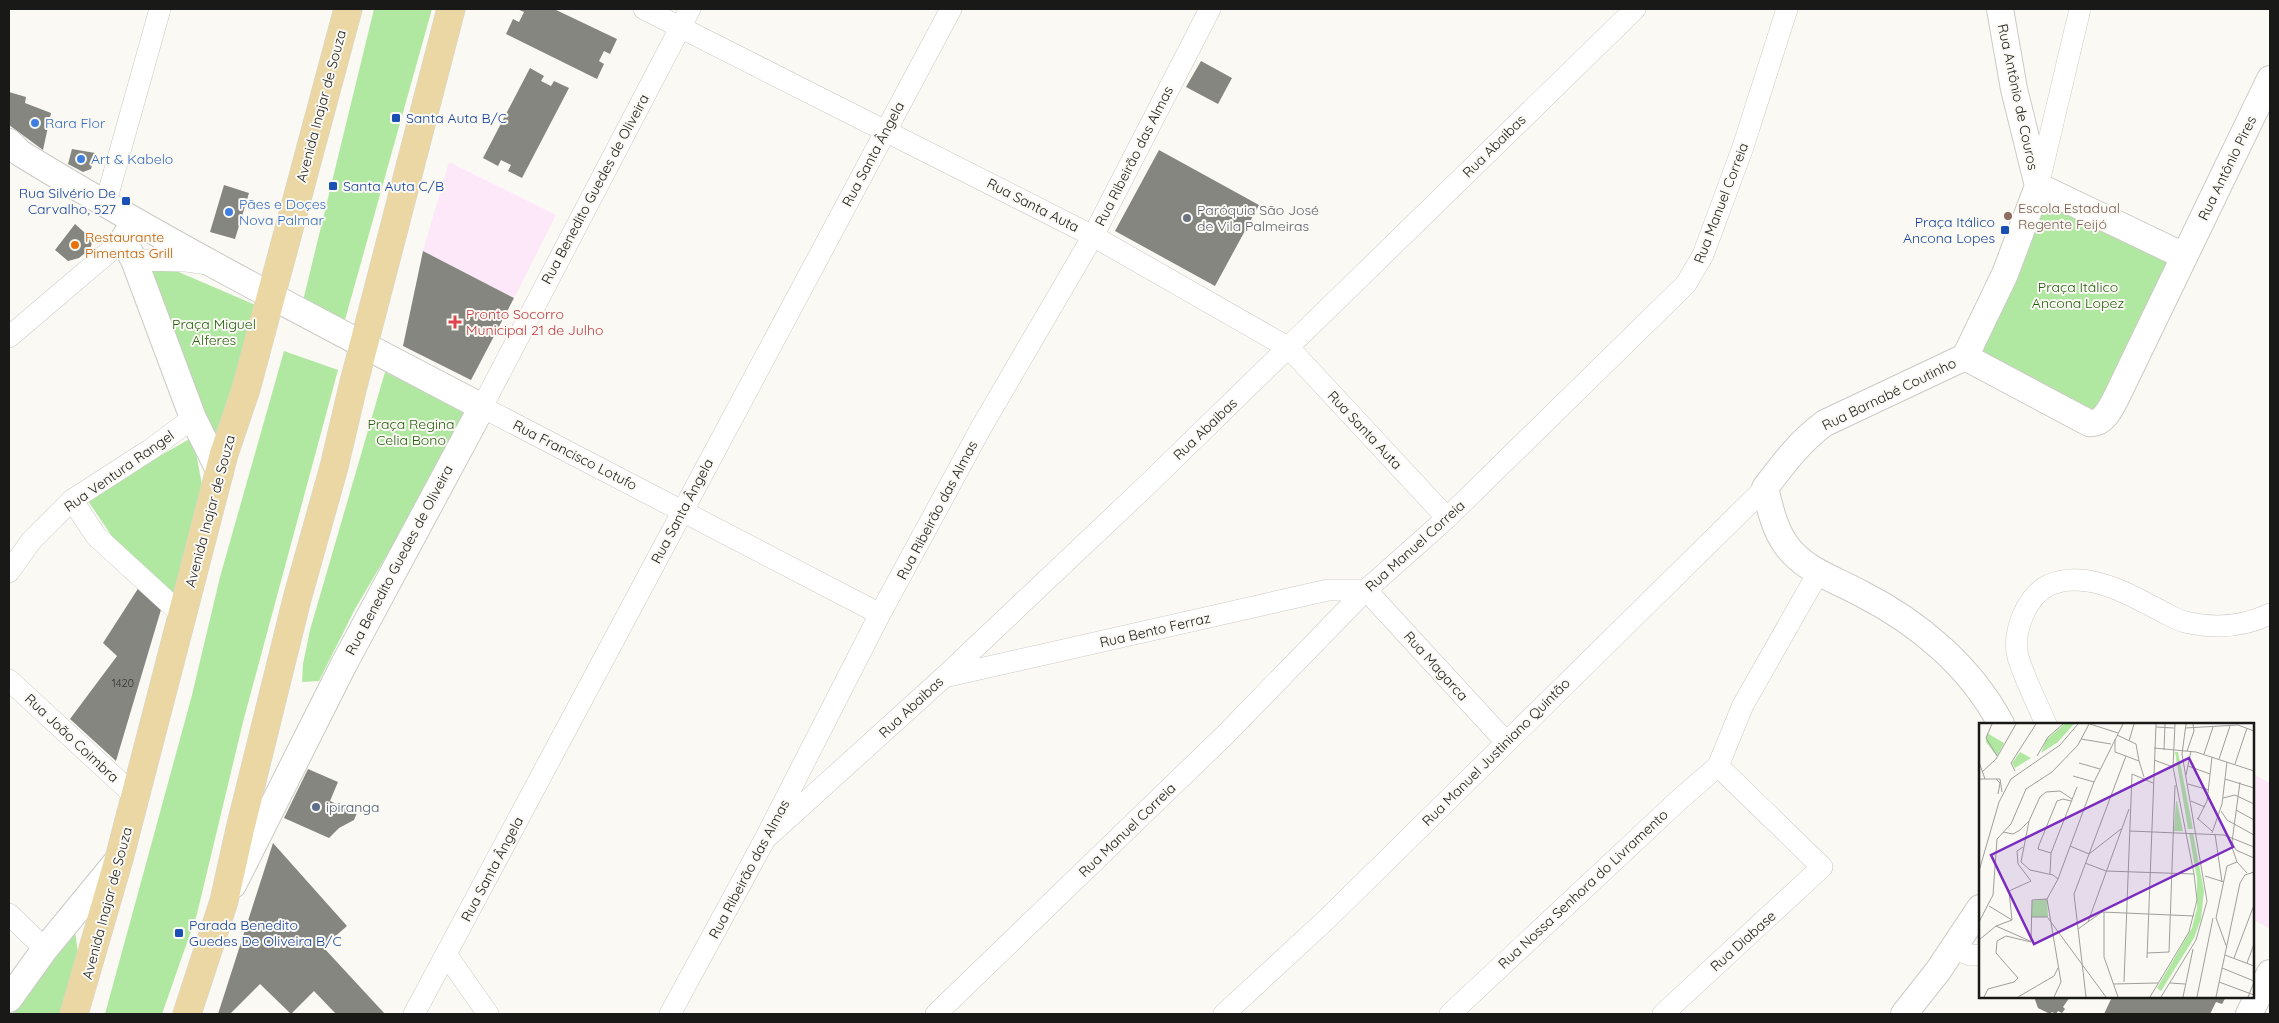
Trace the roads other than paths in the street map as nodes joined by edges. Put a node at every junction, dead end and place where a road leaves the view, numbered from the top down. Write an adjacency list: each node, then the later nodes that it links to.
1 (160, 9): 16 (street)
2 (348, 9): 21 (main road, Avenida Inajar de Souza)
3 (451, 9): 23 (main road)
4 (644, 9): 11 (street, Rua Santa Auta)
5 (951, 9): 13 (street, Rua Santa Ângela)
6 (1210, 9): 17 (street, Rua Ribeirão das Almas)
7 (1635, 9): 24 (street, Rua Abaibas)
8 (1787, 9): 32 (street, Rua Manuel Correia)
9 (2000, 9): 15 (street, Rua Antônio de Couros)
10 (2080, 9): 15 (street)
11 (685, 18): 13 (street, Rua Santa Auta); 26 (street, Rua Benedito Guedes de Oliveira)
12 (2270, 79): 19 (street, Rua Antônio Pires)
13 (885, 131): 17 (street, Rua Santa Auta); 31 (street, Rua Santa Ângela)
14 (13, 147): 16 (street, Rua Francisco Lotufo)
15 (2038, 186): 19 (street); 25 (street)
16 (105, 206): 18 (street, Rua Francisco Lotufo)
17 (1094, 236): 24 (street, Rua Santa Auta); 37 (street, Rua Ribeirão das Almas)
18 (130, 240): 20 (street, Rua Francisco Lotufo); 20 (street); 22 (street); 27 (street)
19 (2184, 256): 25 (street)
20 (216, 266): 21 (street, Rua Francisco Lotufo)
21 (270, 295): 23 (street, Rua Francisco Lotufo); 28 (main road, Avenida Inajar de Souza)
22 (9, 337)
23 (364, 347): 26 (street, Rua Francisco Lotufo); 48 (main road)
24 (1289, 348): 32 (street, Rua Santa Auta); 39 (street, Rua Abaibas)
25 (1965, 357): 29 (street, Rua Barnabé Coutinho)
26 (482, 407): 31 (street, Rua Francisco Lotufo); 48 (street, Rua Benedito Guedes de Oliveira)
27 (193, 418): 28 (street); 30 (street, Rua Ventura Rangel)
28 (220, 472): 36 (main road, Avenida Inajar de Souza)
29 (1765, 488): 34 (street); 43 (street, Rua Manuel Justiniano Quintão)
30 (72, 500): 33 (street, Rua Ventura Rangel); 36 (street)
31 (682, 511): 37 (street, Rua Francisco Lotufo); 53 (street, Rua Santa Ângela)
32 (1447, 518): 35 (street, Rua Manuel Correia)
33 (9, 572)
34 (1818, 573): 41 (street); 44 (street)
35 (1366, 590): 39 (street, Rua Bento Ferraz); 43 (street, Rua Magarca); 62 (street, Rua Manuel Correia)
36 (181, 614): 45 (main road, Avenida Inajar de Souza)
37 (880, 614): 46 (street, Rua Ribeirão das Almas)
38 (2270, 614): 42 (street)
39 (944, 677): 46 (street, Rua Abaibas)
40 (9, 680): 45 (street, Rua João Coimbra)
41 (2000, 723)
42 (2046, 723)
43 (1506, 742): 63 (street, Rua Manuel Justiniano Quintão)
44 (1718, 766): 64 (street, Rua Nossa Senhora do Livramento); 65 (street, Rua Diabase)
45 (136, 797): 47 (main road, Avenida Inajar de Souza)
46 (765, 839): 61 (street, Rua Ribeirão das Almas)
47 (119, 859): 52 (street); 57 (main road, Avenida Inajar de Souza)
48 (224, 901): 58 (main road)
49 (1979, 909): 51 (street)
50 (9, 914): 52 (street)
51 (1953, 948): 54 (street); 66 (street)
52 (44, 949): 56 (street)
53 (446, 954): 59 (street, Rua Santa Ângela); 60 (street)
54 (1979, 955)
55 (2270, 973): 67 (street)
56 (9, 999)
57 (74, 1014)
58 (187, 1014)
59 (414, 1014)
60 (488, 1014)
61 (670, 1014)
62 (936, 1014)
63 (1224, 1014)
64 (1450, 1014)
65 (1663, 1014)
66 (1904, 1014)
67 (2250, 1014)

